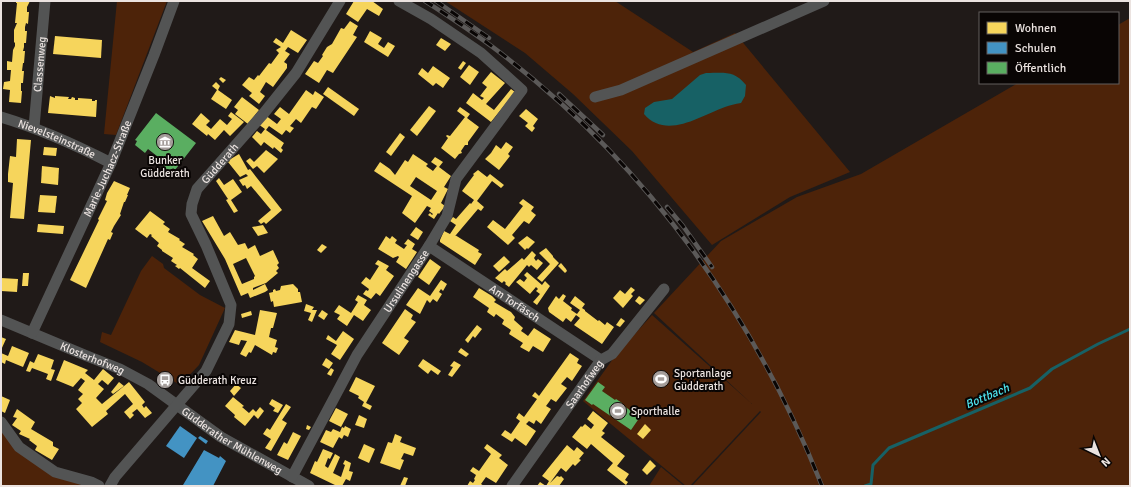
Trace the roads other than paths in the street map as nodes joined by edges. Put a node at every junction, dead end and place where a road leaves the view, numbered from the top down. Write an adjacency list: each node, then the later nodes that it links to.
1 (45, 1): 8 (street, Classenweg)
2 (174, 1): 9 (street, Marie-Juchacz-Straße)
3 (340, 1): 15 (street, Güdderath)
4 (399, 1): 10 (street, Ursulinengasse)
5 (824, 1): 6 (street)
6 (595, 97)
7 (1, 117): 8 (street, Nievelsteinstraße)
8 (34, 127): 9 (street, Nievelsteinstraße)
9 (111, 163): 13 (street, Marie-Juchacz-Straße)
10 (429, 246): 14 (street, Am Torfäsch); 17 (street, Ursulinengasse)
11 (664, 289): 14 (street, Saarhofweg)
12 (1, 320): 13 (street, Klosterhofweg)
13 (32, 333): 15 (street, Klosterhofweg)
14 (600, 360): 21 (street, Saarhofweg)
15 (178, 405): 17 (street, Güdderather Mühlenweg); 19 (street, Güdderath)
16 (1, 422): 18 (street)
17 (292, 477): 20 (street, Güdderather Mühlenweg)
18 (99, 486)
19 (110, 486)
20 (309, 486)
21 (512, 486)

